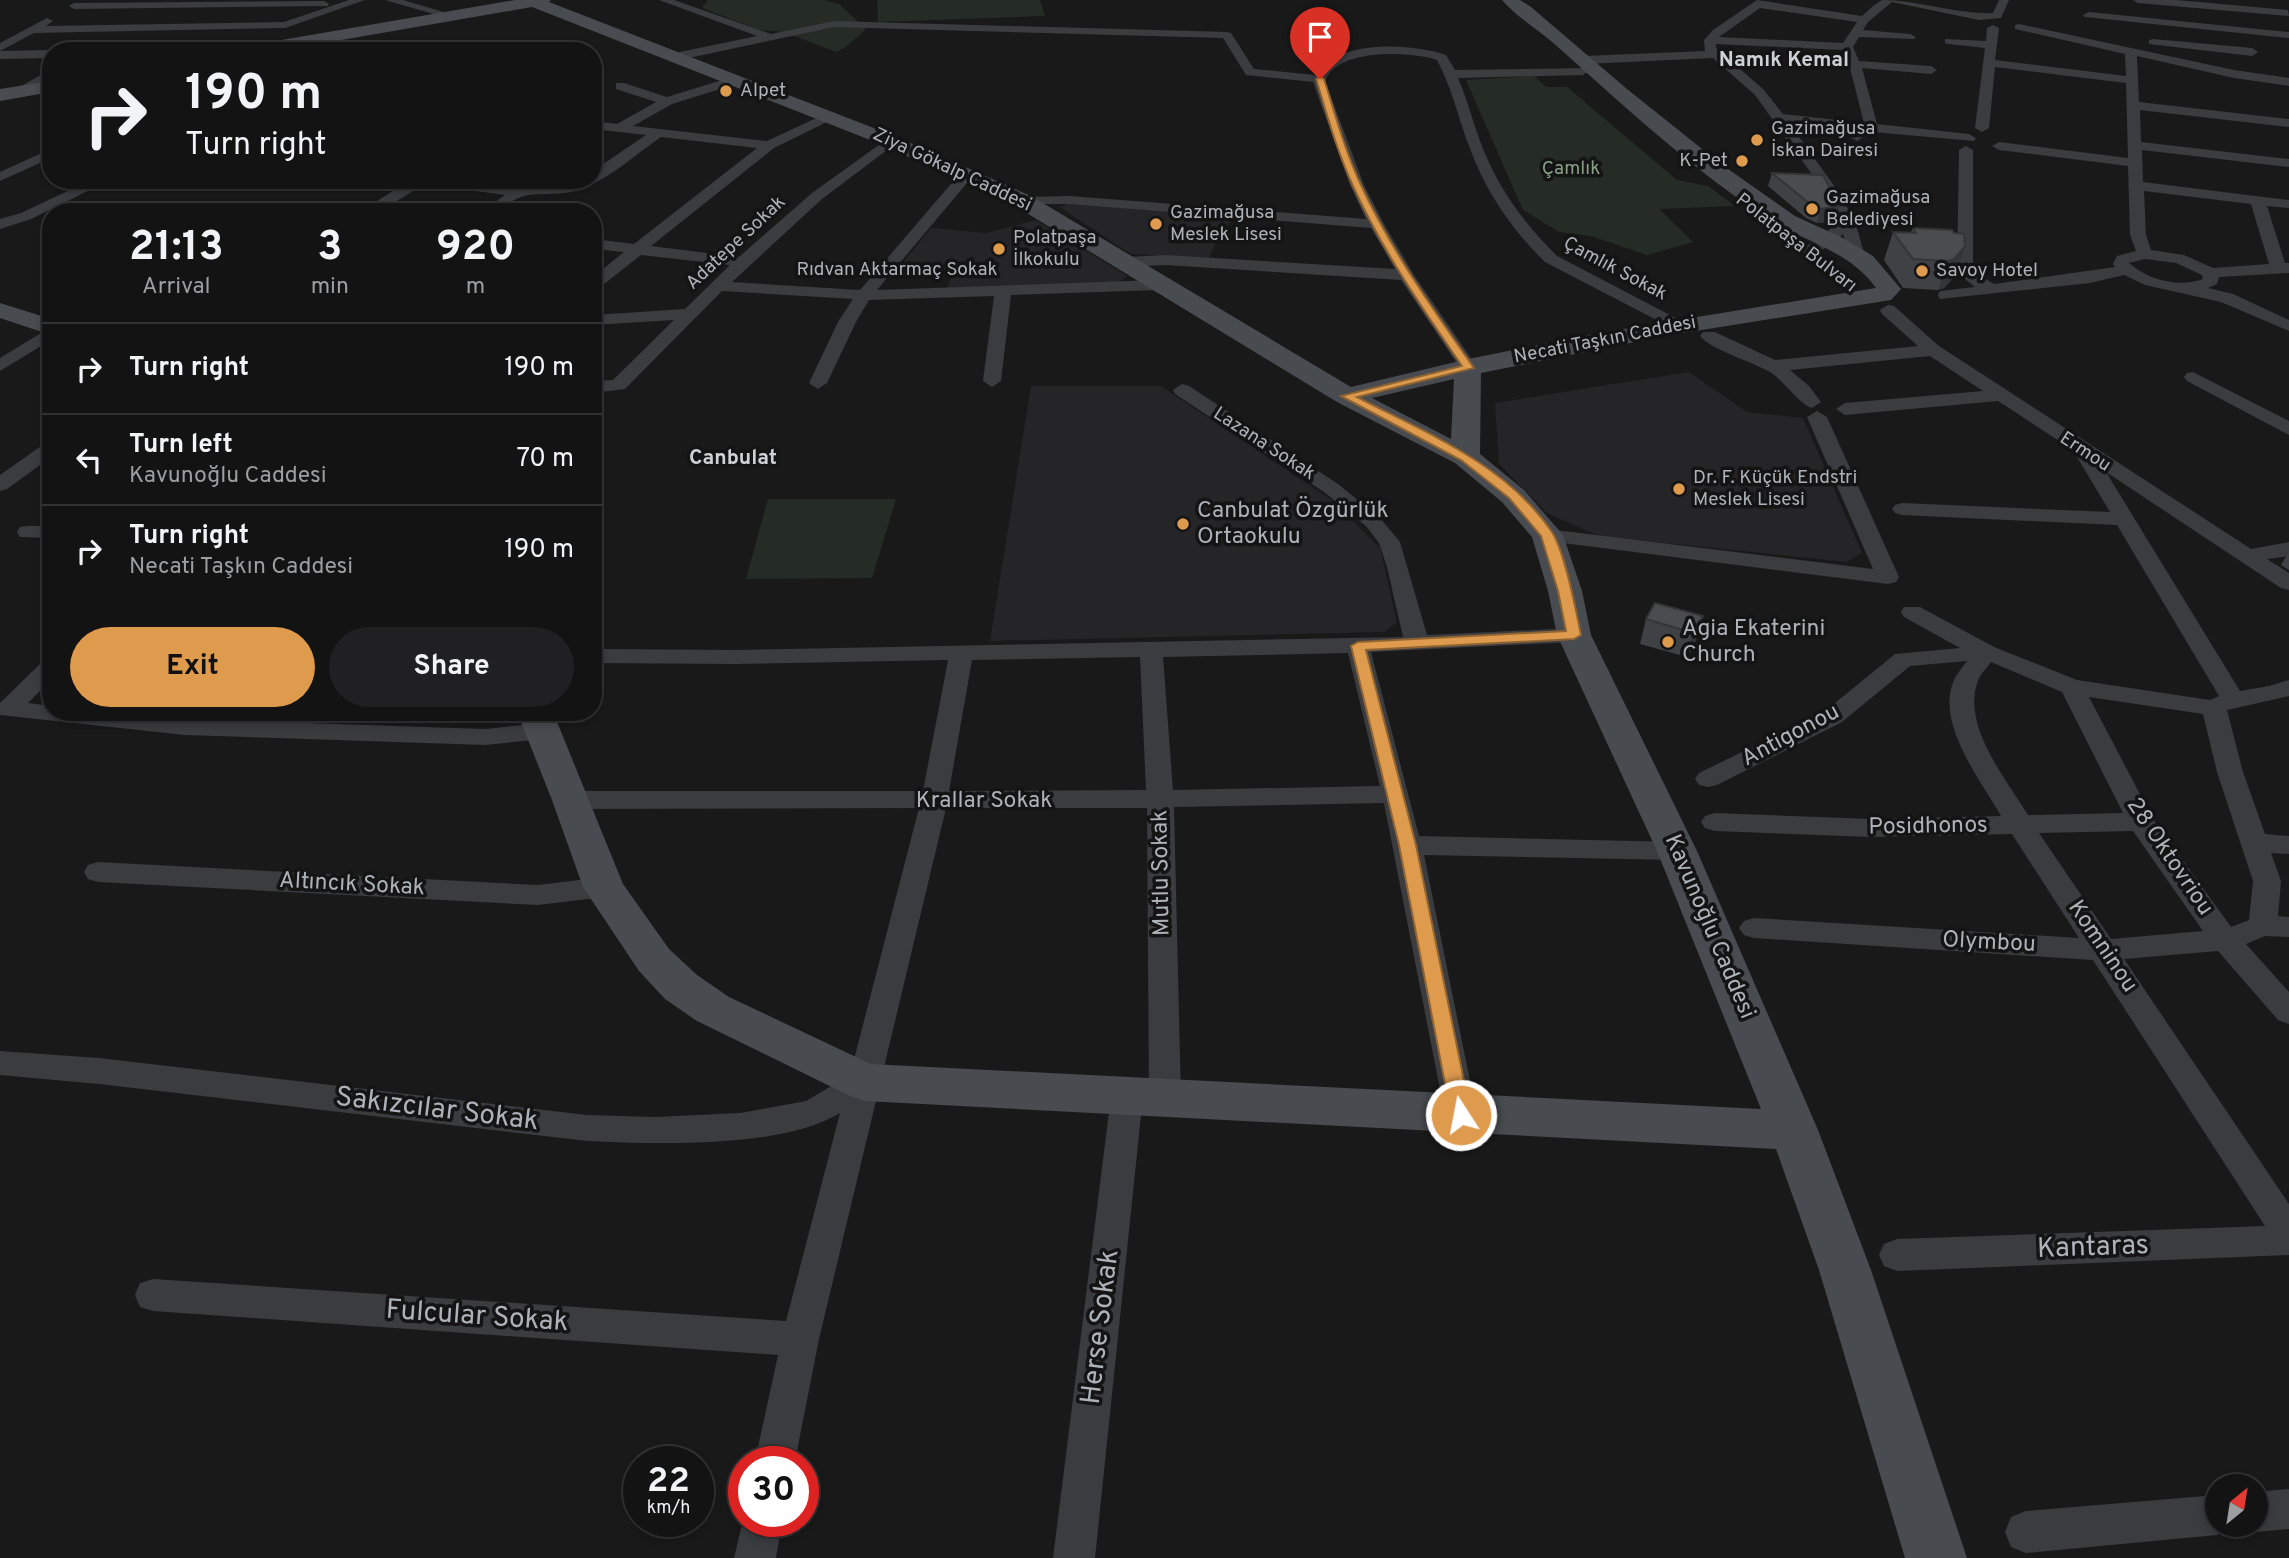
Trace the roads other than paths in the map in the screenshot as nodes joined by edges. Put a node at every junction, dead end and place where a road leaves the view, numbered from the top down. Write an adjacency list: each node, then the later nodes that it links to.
1 (360, 0): 12 (street)
2 (390, 0): 17 (street)
3 (535, 0): 17 (main road); 42 (main road, Ziya Gökalp Caddesi)
4 (664, 0): 27 (street)
5 (1498, 0): 45 (main road, Polatpaşa Bulvarı)
6 (1510, 0): 45 (main road, Polatpaşa Bulvarı)
7 (1888, 0): 18 (street)
8 (1895, 0): 9 (street)
9 (2004, 0)
10 (2138, 0): 15 (street)
11 (1761, 2): 18 (street); 31 (street)
12 (347, 4): 13 (street); 19 (street)
13 (184, 6): 14 (street); 21 (street)
14 (69, 9): 23 (street)
15 (2288, 13)
16 (2089, 14): 24 (street); 30 (street)
17 (451, 16): 28 (main road)
18 (1864, 20): 25 (street)
19 (285, 25): 21 (street); 28 (street)
20 (2019, 27): 30 (street)
21 (147, 28): 23 (street)
22 (1993, 28): 34 (street)
23 (33, 30): 36 (street)
24 (2245, 30): 26 (street); 38 (street)
25 (1858, 33): 29 (street); 35 (street)
26 (2289, 35)
27 (767, 36): 42 (street); 49 (street)
28 (324, 37): 33 (main road)
29 (1910, 37)
30 (2087, 38): 37 (street); 38 (street)
31 (1710, 40): 35 (street); 40 (street)
32 (1950, 41): 34 (street)
33 (296, 42)
34 (1993, 45): 43 (street)
35 (1847, 47): 44 (street)
36 (0, 48)
37 (2131, 51): 51 (street); 52 (street)
38 (2252, 52): 52 (street)
39 (42, 54): 41 (street)
40 (1714, 54): 45 (street); 59 (street)
41 (0, 55)
42 (679, 57): 50 (main road, Ziya Gökalp Caddesi)
43 (1991, 63): 51 (street); 64 (street)
44 (1855, 64): 46 (street); 62 (street)
45 (1584, 66): 47 (street); 96 (main road, Polatpaşa Bulvarı)
46 (1931, 70)
47 (1452, 74): 49 (street, Çamlık Sokak); 120 (street, Çamlık Sokak)
48 (42, 77): 55 (street)
49 (1320, 79): 92 (street)
50 (735, 80): 56 (street); 58 (main road, Ziya Gökalp Caddesi)
51 (2130, 80): 57 (street)
52 (2283, 85)
53 (620, 86): 56 (street)
54 (42, 88): 55 (main road)
55 (9, 93)
56 (667, 101): 63 (street)
57 (2132, 106): 60 (street); 71 (street)
58 (830, 117): 69 (main road, Ziya Gökalp Caddesi); 70 (street)
59 (1779, 118): 62 (street); 66 (street)
60 (2287, 120)
61 (602, 126): 63 (street)
62 (1870, 127): 68 (street); 111 (street)
63 (619, 128): 65 (street)
64 (1982, 128)
65 (659, 132): 70 (street); 76 (street)
66 (1791, 136): 67 (street); 94 (street)
67 (1814, 138)
68 (1838, 139)
69 (890, 141): 77 (main road, Ziya Gökalp Caddesi); 100 (street, Adatepe Sokak)
70 (769, 145): 98 (street)
71 (2136, 145): 74 (street); 75 (street)
72 (1999, 146): 74 (street)
73 (42, 157): 78 (street)
74 (2134, 163): 79 (street)
75 (2289, 163)
76 (602, 171)
77 (967, 174): 85 (main road, Ziya Gökalp Caddesi); 113 (street)
78 (0, 177)
79 (2137, 186): 86 (street); 99 (street)
80 (84, 189): 87 (street)
81 (406, 189): 88 (street)
82 (512, 189): 84 (street)
83 (567, 189): 84 (street)
84 (521, 190): 89 (street)
85 (1023, 201): 92 (street); 101 (main road, Ziya Gökalp Caddesi)
86 (2258, 201): 90 (street); 103 (street)
87 (54, 203)
88 (382, 203)
89 (502, 203)
90 (2289, 204)
91 (42, 209): 93 (street)
92 (1376, 224): 105 (street)
93 (0, 226): 95 (street)
94 (1838, 230): 96 (main road); 115 (main road, Polatpaşa Bulvarı)
95 (20, 233)
96 (1804, 239): 102 (main road, Polatpaşa Bulvarı)
97 (602, 245): 98 (street)
98 (636, 249): 100 (street); 106 (street)
99 (2145, 254): 104 (street); 107 (street)
100 (743, 262): 109 (street, Adatepe Sokak)
101 (1127, 262): 105 (street); 108 (main road, Ziya Gökalp Caddesi)
102 (1827, 266)
103 (2283, 268): 107 (street)
104 (2126, 270): 110 (street); 111 (street)
105 (1406, 275): 128 (street)
106 (602, 277)
107 (2208, 278): 110 (street); 116 (street)
108 (1158, 285): 112 (street, Rıdvan Aktarmaç Sokak); 136 (main road, Ziya Gökalp Caddesi)
109 (719, 286): 113 (street, Rıdvan Aktarmaç Sokak); 118 (street, Adatepe Sokak)
110 (2178, 286): 116 (street)
111 (1991, 290): 114 (street)
112 (1003, 292): 113 (street, Rıdvan Aktarmaç Sokak); 130 (street)
113 (864, 295): 131 (street)
114 (1946, 295)
115 (1867, 296): 120 (main road, Necati Taşkın Caddesi); 125 (street, Ermou)
116 (2227, 298): 122 (street)
117 (0, 310): 121 (main road)
118 (691, 314): 119 (street); 132 (street, Adatepe Sokak)
119 (602, 319)
120 (1680, 325): 128 (main road, Necati Taşkın Caddesi)
121 (42, 326)
122 (2289, 326)
123 (42, 336): 126 (street)
124 (1709, 336): 127 (street)
125 (1933, 350): 127 (street); 135 (street, Ermou)
126 (0, 366)
127 (1773, 366): 147 (street)
128 (1468, 368): 136 (main road, Necati Taşkın Caddesi); 141 (main road)
129 (2193, 377): 138 (street)
130 (992, 381)
131 (818, 383)
132 (618, 385): 133 (street)
133 (602, 386)
134 (1182, 390): 152 (street, Lazana Sokak)
135 (2000, 395): 137 (street); 139 (street, Ermou)
136 (1347, 396): 141 (main road, Kavunoğlu Caddesi)
137 (1845, 409)
138 (2289, 429)
139 (2083, 450): 144 (street); 149 (street, Ermou)
140 (42, 455): 142 (street)
141 (1465, 457): 147 (main road, Kavunoğlu Caddesi)
142 (0, 485)
143 (1902, 509): 144 (street)
144 (2124, 519): 162 (street)
145 (42, 532): 146 (street)
146 (28, 533)
147 (1547, 535): 151 (main road, Kavunoğlu Caddesi)
148 (2289, 549): 149 (street)
149 (2246, 556): 150 (street, Ermou)
150 (2289, 583)
151 (1574, 635): 152 (street); 177 (main road, Kavunoğlu Caddesi)
152 (1417, 644): 153 (street)
153 (1358, 646): 154 (street); 167 (street)
154 (1152, 648): 156 (street); 168 (street, Mutlu Sokak)
155 (1986, 652): 158 (street, Antigonou); 158 (street); 160 (street); 173 (street, Komninou)
156 (961, 653): 157 (street); 170 (street)
157 (602, 656)
158 (1918, 657): 166 (street, Antigonou)
159 (42, 675): 163 (street)
160 (2072, 687): 162 (street); 172 (street, 28 Oktovriou)
161 (2285, 694): 162 (street)
162 (2223, 703): 174 (street)
163 (42, 712)
164 (126, 721): 165 (street)
165 (539, 721): 169 (main road)
166 (1708, 779)
167 (1395, 794): 168 (street, Krallar Sokak); 175 (street)
168 (1160, 799): 170 (street, Krallar Sokak); 187 (street, Mutlu Sokak)
169 (572, 800): 170 (street, Krallar Sokak); 179 (main road)
170 (934, 801): 186 (street)
171 (1715, 822): 173 (street, Posidhonos)
172 (2141, 822): 173 (street, Posidhonos); 182 (street, 28 Oktovriou)
173 (2020, 825): 183 (street, Komninou)
174 (2254, 842): 176 (street); 180 (street)
175 (1408, 845): 177 (street); 188 (street)
176 (2289, 845)
177 (1677, 851): 189 (main road, Kavunoğlu Caddesi)
178 (98, 872): 179 (street, Altıncık Sokak)
179 (604, 887): 186 (main road)
180 (2276, 927): 182 (street, Olymbou)
181 (1754, 928): 183 (street, Olymbou)
182 (2225, 940): 183 (street, Olymbou); 184 (street, 28 Oktovriou)
183 (2105, 950): 190 (street, Komninou)
184 (2289, 1012)
185 (0, 1063): 186 (street, Sakızcılar Sokak)
186 (865, 1082): 187 (main road); 194 (street)
187 (1146, 1097): 188 (main road); 202 (street, Herse Sokak)
188 (1461, 1115): 189 (main road)
189 (1794, 1129): 203 (main road, Kavunoğlu Caddesi)
190 (2289, 1233)
191 (2289, 1240): 192 (street, Kantaras)
192 (1897, 1255)
193 (153, 1295): 194 (street, Fulcular Sokak)
194 (800, 1339): 195 (street)
195 (778, 1446)
196 (2289, 1509): 197 (street)
197 (2268, 1511)
198 (2205, 1516): 199 (street)
199 (2026, 1532)
200 (759, 1537): 201 (street)
201 (755, 1558)
202 (1074, 1558)
203 (1936, 1558)

